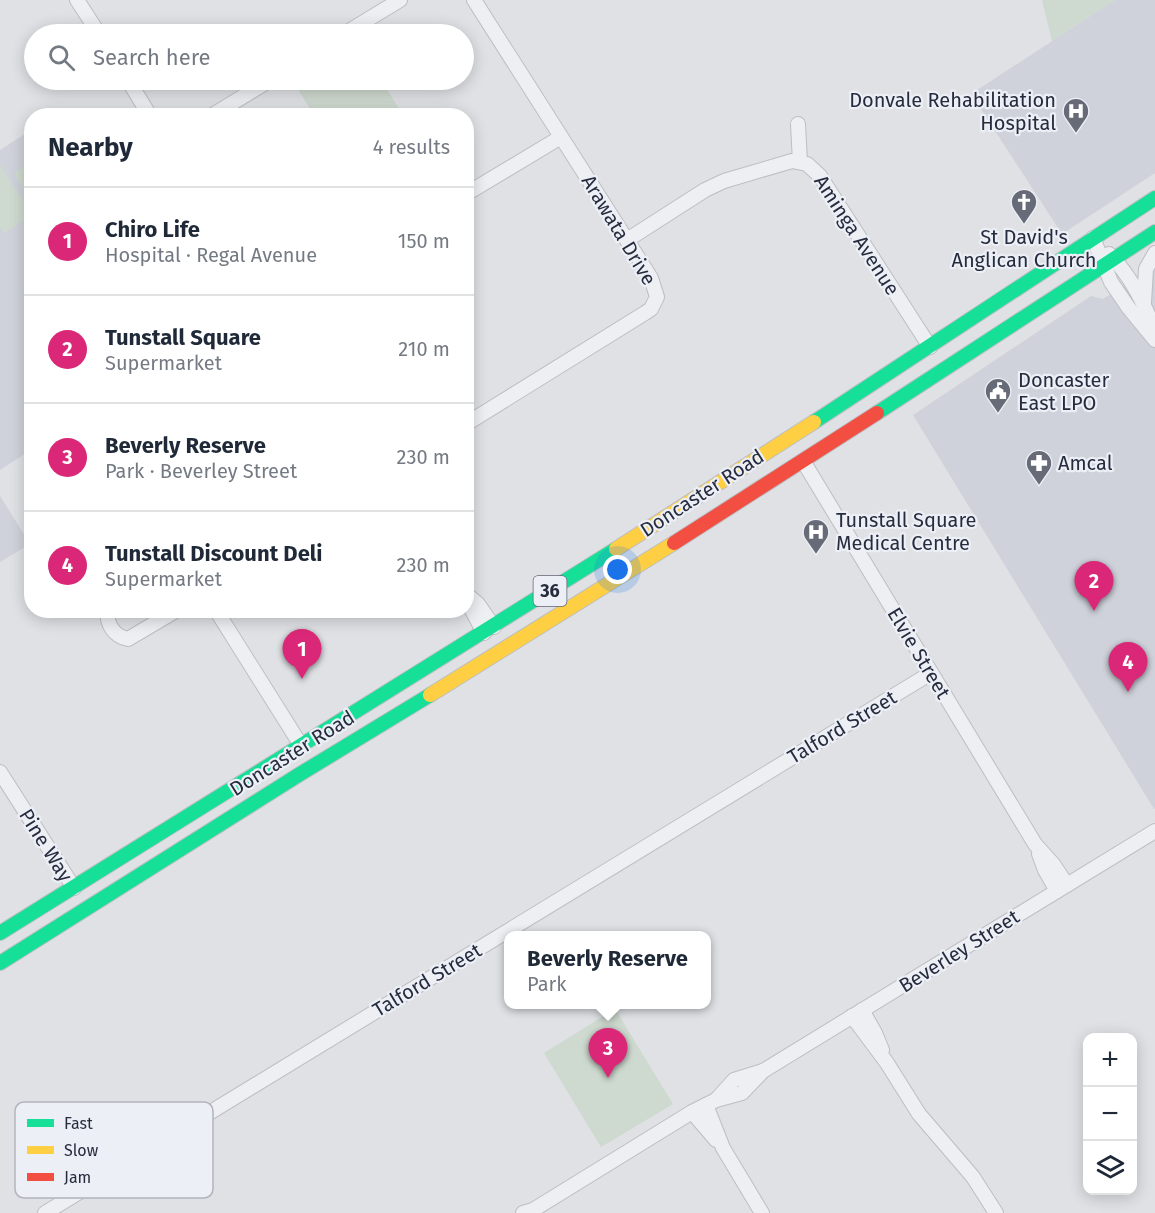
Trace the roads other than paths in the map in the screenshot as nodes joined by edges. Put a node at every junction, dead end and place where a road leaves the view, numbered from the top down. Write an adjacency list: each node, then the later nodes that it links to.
1 (77, 0): 4 (street)
2 (400, 0): 5 (street)
3 (474, 0): 11 (street, Arawata Drive)
4 (93, 24)
5 (360, 24)
6 (134, 90): 8 (street)
7 (254, 90): 9 (street)
8 (145, 108)
9 (224, 108)
10 (798, 124): 12 (street, Aminga Avenue)
11 (561, 137): 13 (street); 17 (street, Arawata Drive)
12 (800, 162): 17 (street); 23 (street, Aminga Avenue)
13 (474, 189)
14 (1155, 198): 16 (main road, Doncaster Road / 36)
15 (1155, 232): 19 (main road, Doncaster Road / 36)
16 (1093, 238): 19 (street); 23 (main road, Doncaster Road / 36)
17 (627, 240): 24 (street, Arawata Drive)
18 (1155, 253): 20 (street)
19 (1108, 262): 20 (street); 22 (street); 25 (main road, Doncaster Road / 36)
20 (1144, 302): 21 (street)
21 (1155, 332)
22 (1155, 340)
23 (930, 347): 31 (main road, Doncaster Road / 36)
24 (474, 419)
25 (803, 461): 32 (main road, Doncaster Road / 36); 33 (street, Elvie Street)
26 (474, 601): 31 (street)
27 (474, 610): 31 (street)
28 (107, 618): 29 (street)
29 (163, 618)
30 (221, 618): 34 (street)
31 (489, 630): 32 (main road); 34 (main road, Doncaster Road / 36)
32 (502, 652): 42 (main road, Doncaster Road / 36)
33 (931, 673): 38 (street, Elvie Street); 39 (street, Talford Street)
34 (302, 747): 37 (main road, Doncaster Road / 36)
35 (0, 772): 37 (street, Pine Way)
36 (1155, 831): 38 (street, Beverley Street)
37 (74, 888): 40 (main road, Doncaster Road / 36)
38 (1062, 888): 43 (street, Beverley Street)
39 (508, 931)
40 (0, 933)
41 (504, 933): 45 (street, Talford Street)
42 (0, 963)
43 (857, 1013): 44 (street, Beverley Street); 52 (street)
44 (711, 1103): 46 (street, Beverley Street); 47 (street)
45 (213, 1111)
46 (692, 1112): 47 (street); 49 (street, Beverley Street)
47 (723, 1148): 51 (street)
48 (70, 1198): 50 (street, Talford Street)
49 (529, 1212)
50 (45, 1213)
51 (762, 1213)
52 (996, 1213)

